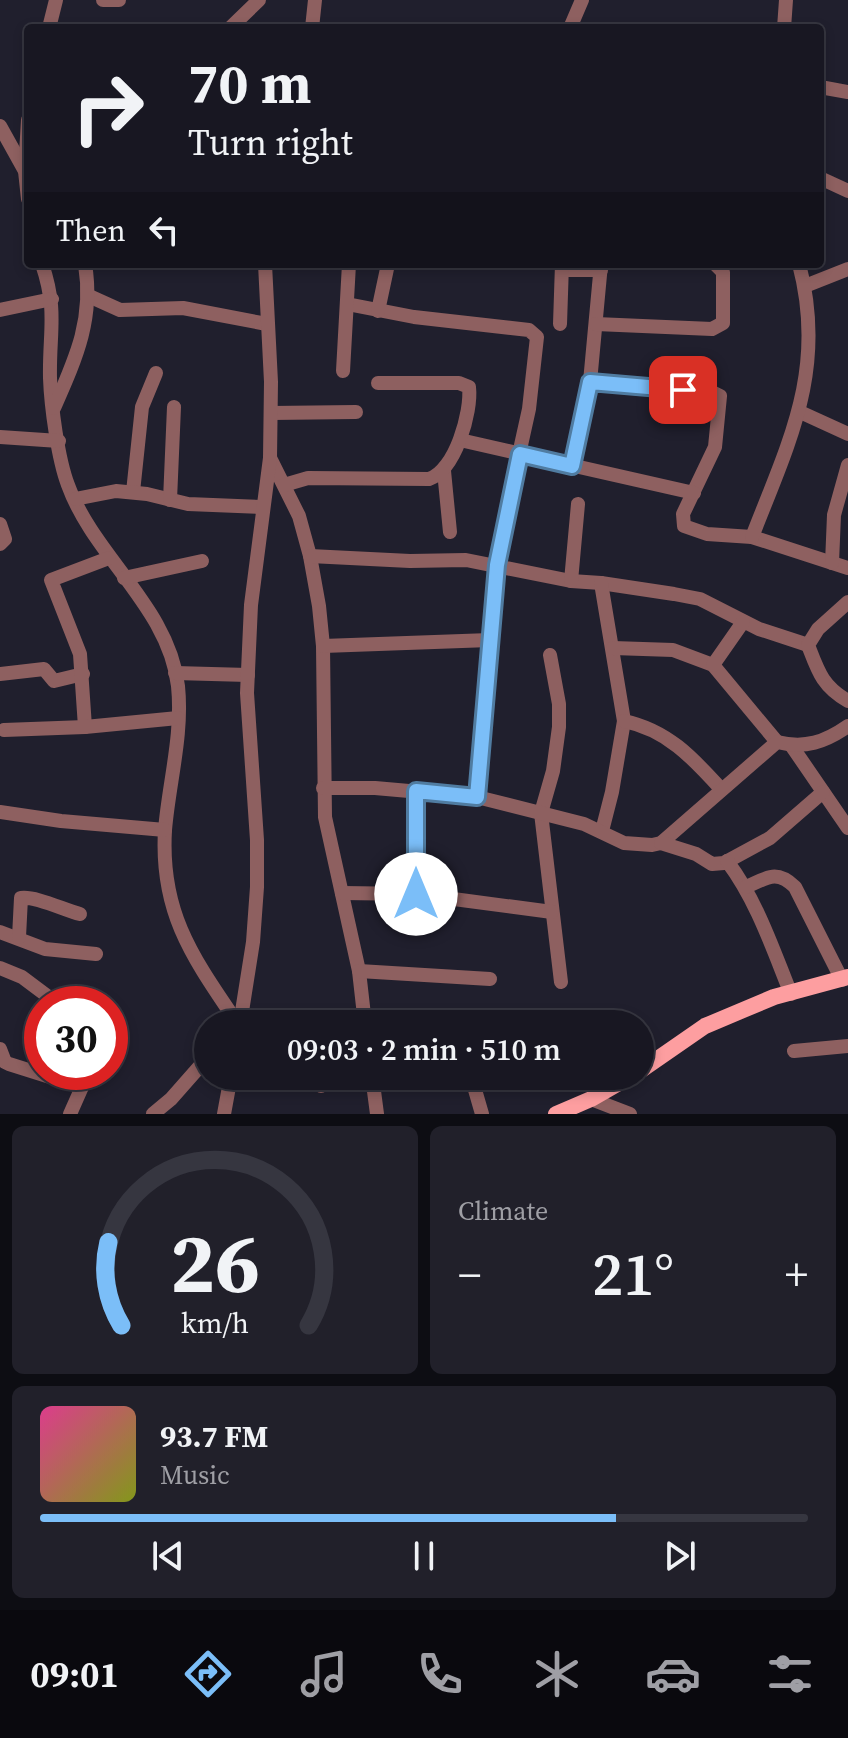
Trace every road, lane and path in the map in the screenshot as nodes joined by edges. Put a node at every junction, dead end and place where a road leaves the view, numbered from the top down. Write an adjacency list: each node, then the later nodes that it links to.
1 (56, 0): 8 (street)
2 (103, 0): 3 (street)
3 (119, 0)
4 (259, 0): 9 (street)
5 (315, 0): 10 (street)
6 (582, 0): 11 (street)
7 (783, 1): 12 (street)
8 (50, 24)
9 (234, 24)
10 (312, 24)
11 (572, 24)
12 (784, 24)
13 (824, 90): 14 (street)
14 (848, 92)
15 (0, 126): 16 (street)
16 (24, 169)
17 (824, 180): 18 (street)
18 (848, 191)
19 (43, 268): 31 (street)
20 (86, 268): 30 (street)
21 (265, 268): 35 (street)
22 (349, 268): 32 (street)
23 (387, 268): 34 (street)
24 (562, 268): 36 (street)
25 (601, 268): 37 (street)
26 (719, 268): 37 (street)
27 (800, 268): 29 (street)
28 (848, 269): 29 (street)
29 (805, 286): 45 (street)
30 (89, 296): 35 (street); 43 (street)
31 (52, 299): 33 (street); 43 (street)
32 (347, 304): 34 (street); 38 (street)
33 (0, 310)
34 (378, 311): 51 (street)
35 (267, 324): 46 (street)
36 (560, 324)
37 (596, 324): 40 (street)
38 (343, 371)
39 (156, 373): 57 (street)
40 (590, 382): 54 (street); 58 (street)
41 (378, 383): 49 (street)
42 (174, 407): 60 (street)
43 (54, 408): 50 (street)
44 (356, 412): 46 (street)
45 (800, 412): 47 (street); 65 (street)
46 (271, 413): 52 (street)
47 (848, 434)
48 (0, 437): 50 (street)
49 (460, 440): 51 (street); 55 (street)
50 (59, 441): 59 (street)
51 (520, 454): 54 (street); 71 (street)
52 (270, 458): 56 (street); 62 (street)
53 (848, 465): 70 (street)
54 (572, 466): 58 (street)
55 (444, 471): 56 (street); 64 (street)
56 (284, 485): 67 (street)
57 (133, 492): 59 (street); 60 (street)
58 (694, 493): 65 (street)
59 (75, 499): 68 (street)
60 (170, 500): 62 (street)
61 (578, 504): 74 (street)
62 (263, 507): 87 (street)
63 (0, 524): 66 (street)
64 (450, 532)
65 (752, 537): 70 (street)
66 (0, 544)
67 (310, 556): 71 (street); 80 (street)
68 (109, 558): 73 (street); 86 (street)
69 (202, 561): 73 (street)
70 (832, 563): 72 (street)
71 (497, 565): 74 (street); 78 (street)
72 (848, 568)
73 (124, 578): 84 (street)
74 (571, 581): 75 (street)
75 (601, 583): 77 (street); 81 (street)
76 (847, 606): 79 (street)
77 (743, 622): 79 (street); 83 (street)
78 (490, 640): 80 (street); 99 (street)
79 (808, 645): 88 (street)
80 (323, 646): 95 (street)
81 (613, 648): 83 (street); 90 (street)
82 (550, 655): 101 (street)
83 (713, 665): 94 (street)
84 (175, 673): 87 (street); 89 (street)
85 (0, 674): 86 (street)
86 (83, 674): 92 (street)
87 (248, 675): 123 (street)
88 (848, 701)
89 (178, 718): 92 (street); 103 (street)
90 (624, 721): 96 (street); 104 (street)
91 (848, 726): 94 (street)
92 (85, 727): 93 (street)
93 (4, 730)
94 (784, 744): 96 (street); 98 (street)
95 (323, 788): 97 (street); 108 (street)
96 (721, 789): 105 (street)
97 (416, 791): 99 (street); 109 (street)
98 (823, 792): 102 (street); 106 (street)
99 (477, 797): 101 (street)
100 (0, 812): 103 (street)
101 (541, 813): 104 (street); 110 (street)
102 (848, 828)
103 (165, 830): 122 (street)
104 (602, 831): 105 (street)
105 (661, 843): 106 (street)
106 (727, 861): 107 (street)
107 (746, 887): 117 (street); 121 (street)
108 (342, 893): 109 (street); 116 (street)
109 (416, 894): 110 (street)
110 (552, 912): 119 (street)
111 (80, 914): 113 (street)
112 (0, 932): 113 (street)
113 (19, 937): 114 (street)
114 (96, 954)
115 (0, 968): 120 (street)
116 (359, 971): 118 (street); 124 (street)
117 (846, 978): 121 (main road)
118 (490, 979)
119 (561, 982)
120 (34, 986)
121 (791, 994): 128 (main road)
122 (229, 1010)
123 (241, 1010)
124 (363, 1010)
125 (848, 1046): 127 (street)
126 (0, 1049): 129 (street)
127 (794, 1051)
128 (654, 1061)
129 (24, 1067)
130 (194, 1073): 138 (street)
131 (79, 1090): 137 (street)
132 (228, 1090): 139 (street)
133 (374, 1090): 140 (street)
134 (475, 1090): 141 (street)
135 (607, 1090): 136 (main road)
136 (591, 1099): 142 (main road); 143 (street)
137 (70, 1114)
138 (153, 1114)
139 (224, 1114)
140 (377, 1114)
141 (482, 1114)
142 (556, 1114)
143 (630, 1114)

